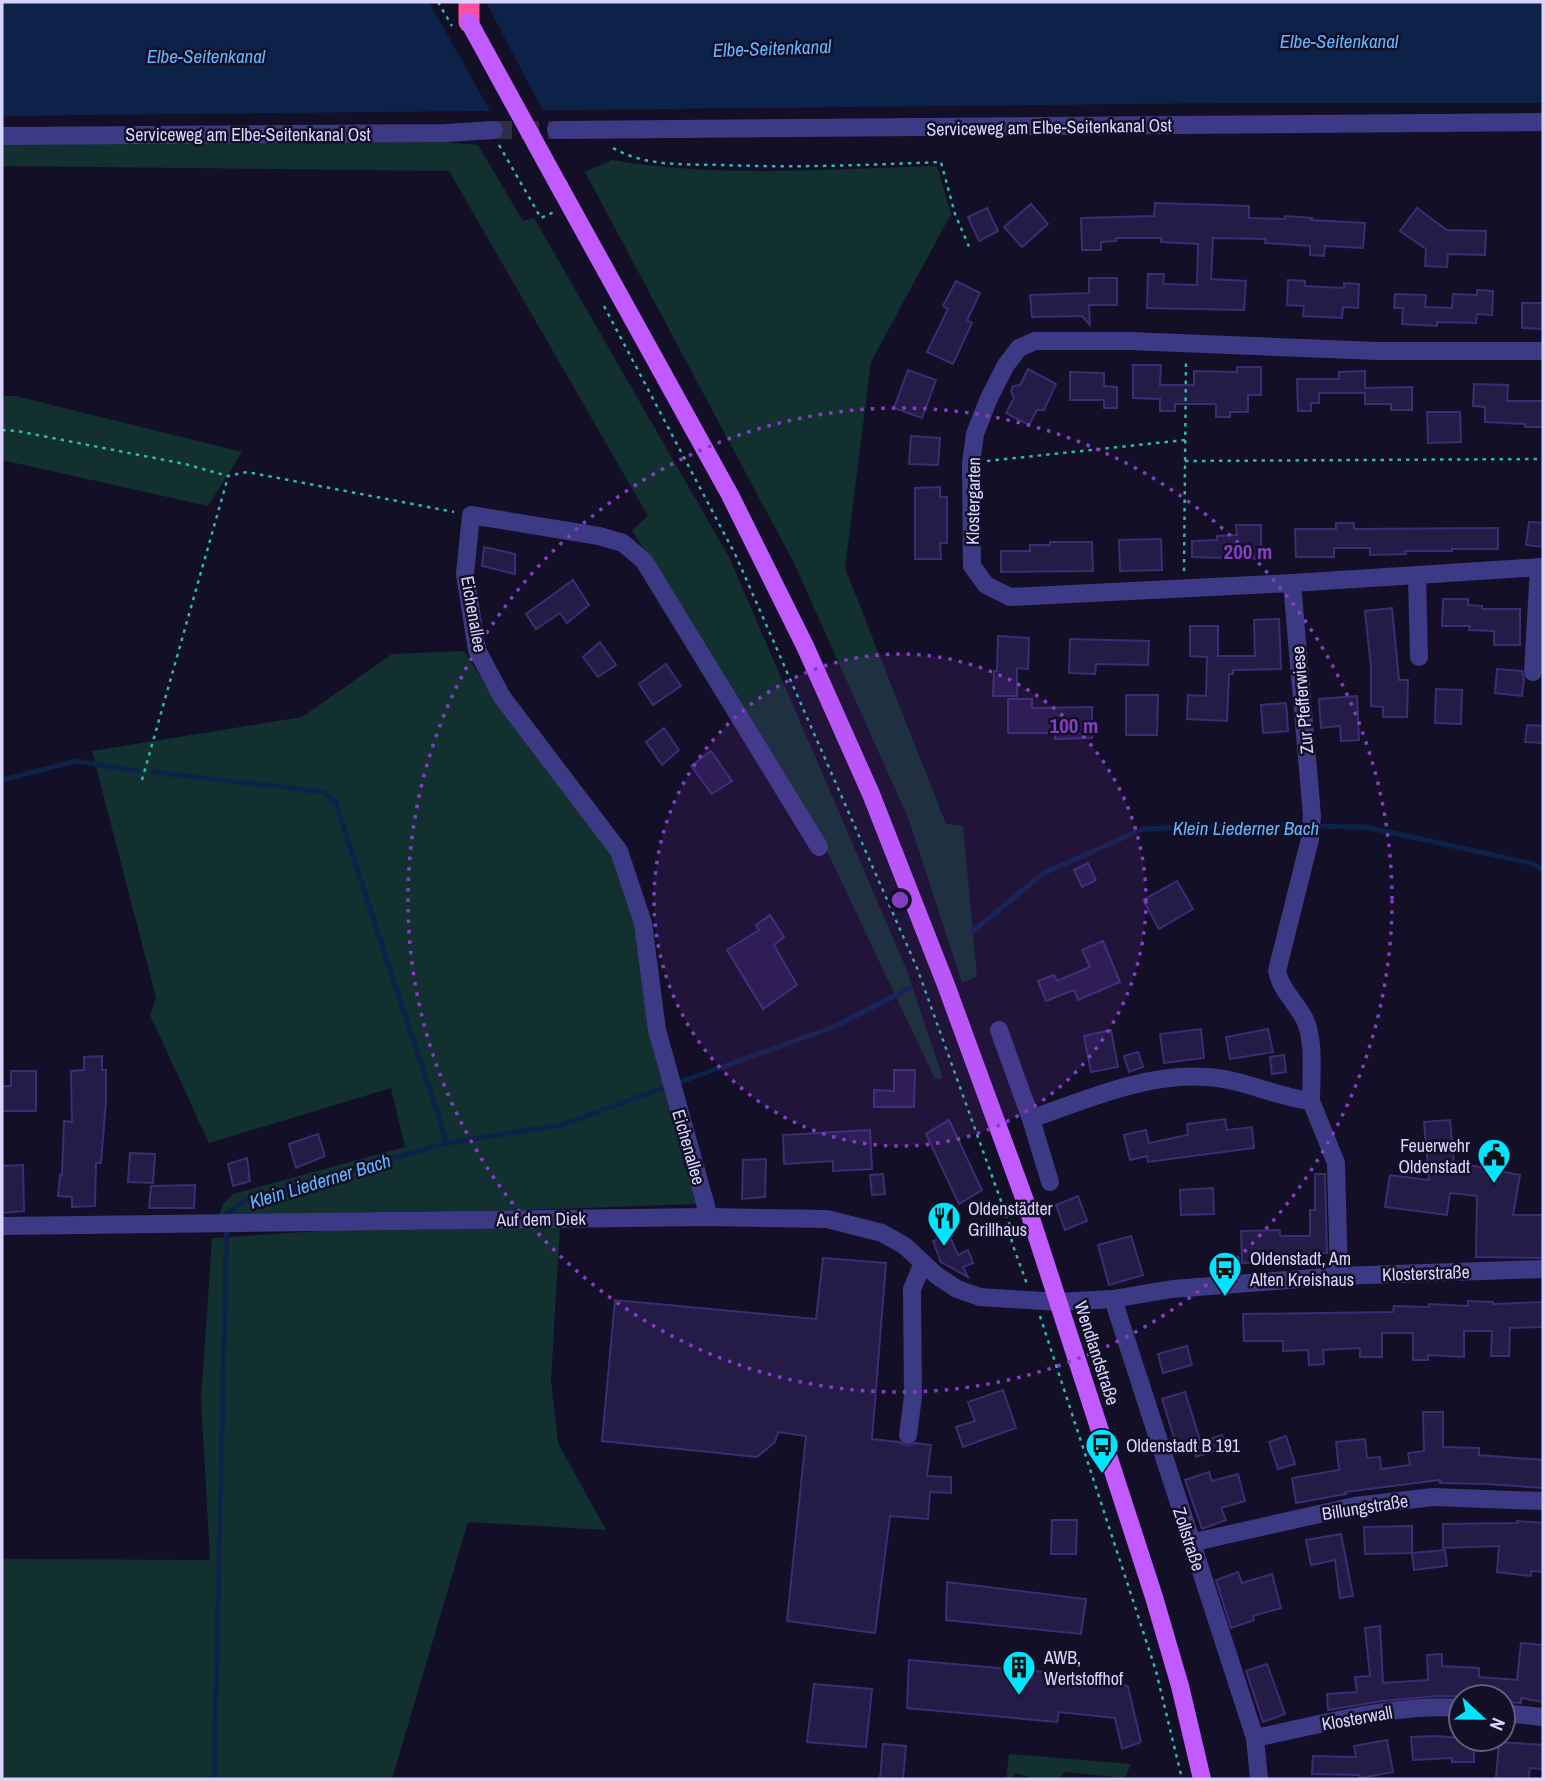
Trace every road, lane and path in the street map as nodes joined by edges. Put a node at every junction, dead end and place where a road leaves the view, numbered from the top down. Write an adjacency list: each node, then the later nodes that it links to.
1 (458, 2): 2 (main road, Wendlandstraße)
2 (469, 12): 39 (main road, Wendlandstraße, bridge)
3 (1543, 122): 6 (street, Serviceweg am Elbe-Seitenkanal Ost)
4 (492, 130): 7 (street, Serviceweg am Elbe-Seitenkanal Ost); 8 (path)
5 (555, 130): 6 (street, Serviceweg am Elbe-Seitenkanal Ost)
6 (583, 130): 9 (path)
7 (2, 136)
8 (550, 203)
9 (970, 248)
10 (600, 298): 38 (path)
11 (1186, 343): 12 (street, Klostergarten); 14 (path); 17 (street, Klostergarten)
12 (1543, 351)
13 (2, 430): 18 (path)
14 (1185, 440): 16 (path); 17 (path)
15 (1543, 459): 16 (path)
16 (1185, 461): 23 (path)
17 (971, 463): 23 (street, Klostergarten)
18 (228, 477): 19 (path); 26 (path)
19 (471, 515): 27 (street); 32 (street, Eichenallee)
20 (1541, 567): 21 (street, Klostergarten); 25 (street, Klostergarten)
21 (1417, 575): 22 (street, Klostergarten); 24 (street)
22 (1292, 583): 23 (street, Klostergarten); 29 (street, Zur Pfefferwiese)
23 (1184, 589)
24 (1419, 657)
25 (1533, 672)
26 (142, 780)
27 (819, 847)
28 (999, 1030): 30 (street)
29 (1311, 1101): 30 (street); 36 (street)
30 (1031, 1119): 31 (street)
31 (1050, 1182)
32 (709, 1217): 33 (street, Auf dem Diek); 34 (street, Auf dem Diek)
33 (2, 1226)
34 (923, 1263): 38 (street, Auf dem Diek); 40 (street)
35 (1543, 1269): 36 (street, Klosterstraße)
36 (1339, 1276): 37 (street, Klosterstraße)
37 (1112, 1299): 39 (street, Klosterstraße); 42 (street, Zollstraße)
38 (1032, 1300): 39 (street, Auf dem Diek); 47 (path)
39 (1058, 1302): 48 (main road, Wendlandstraße)
40 (908, 1434)
41 (1543, 1501): 42 (street, Billungstraße)
42 (1190, 1543): 46 (street, Zollstraße)
43 (1447, 1709): 46 (street, Klosterwall)
44 (1517, 1714): 45 (street)
45 (1543, 1717)
46 (1255, 1738): 49 (street, Zollstraße)
47 (1182, 1779)
48 (1202, 1779)
49 (1259, 1779)

